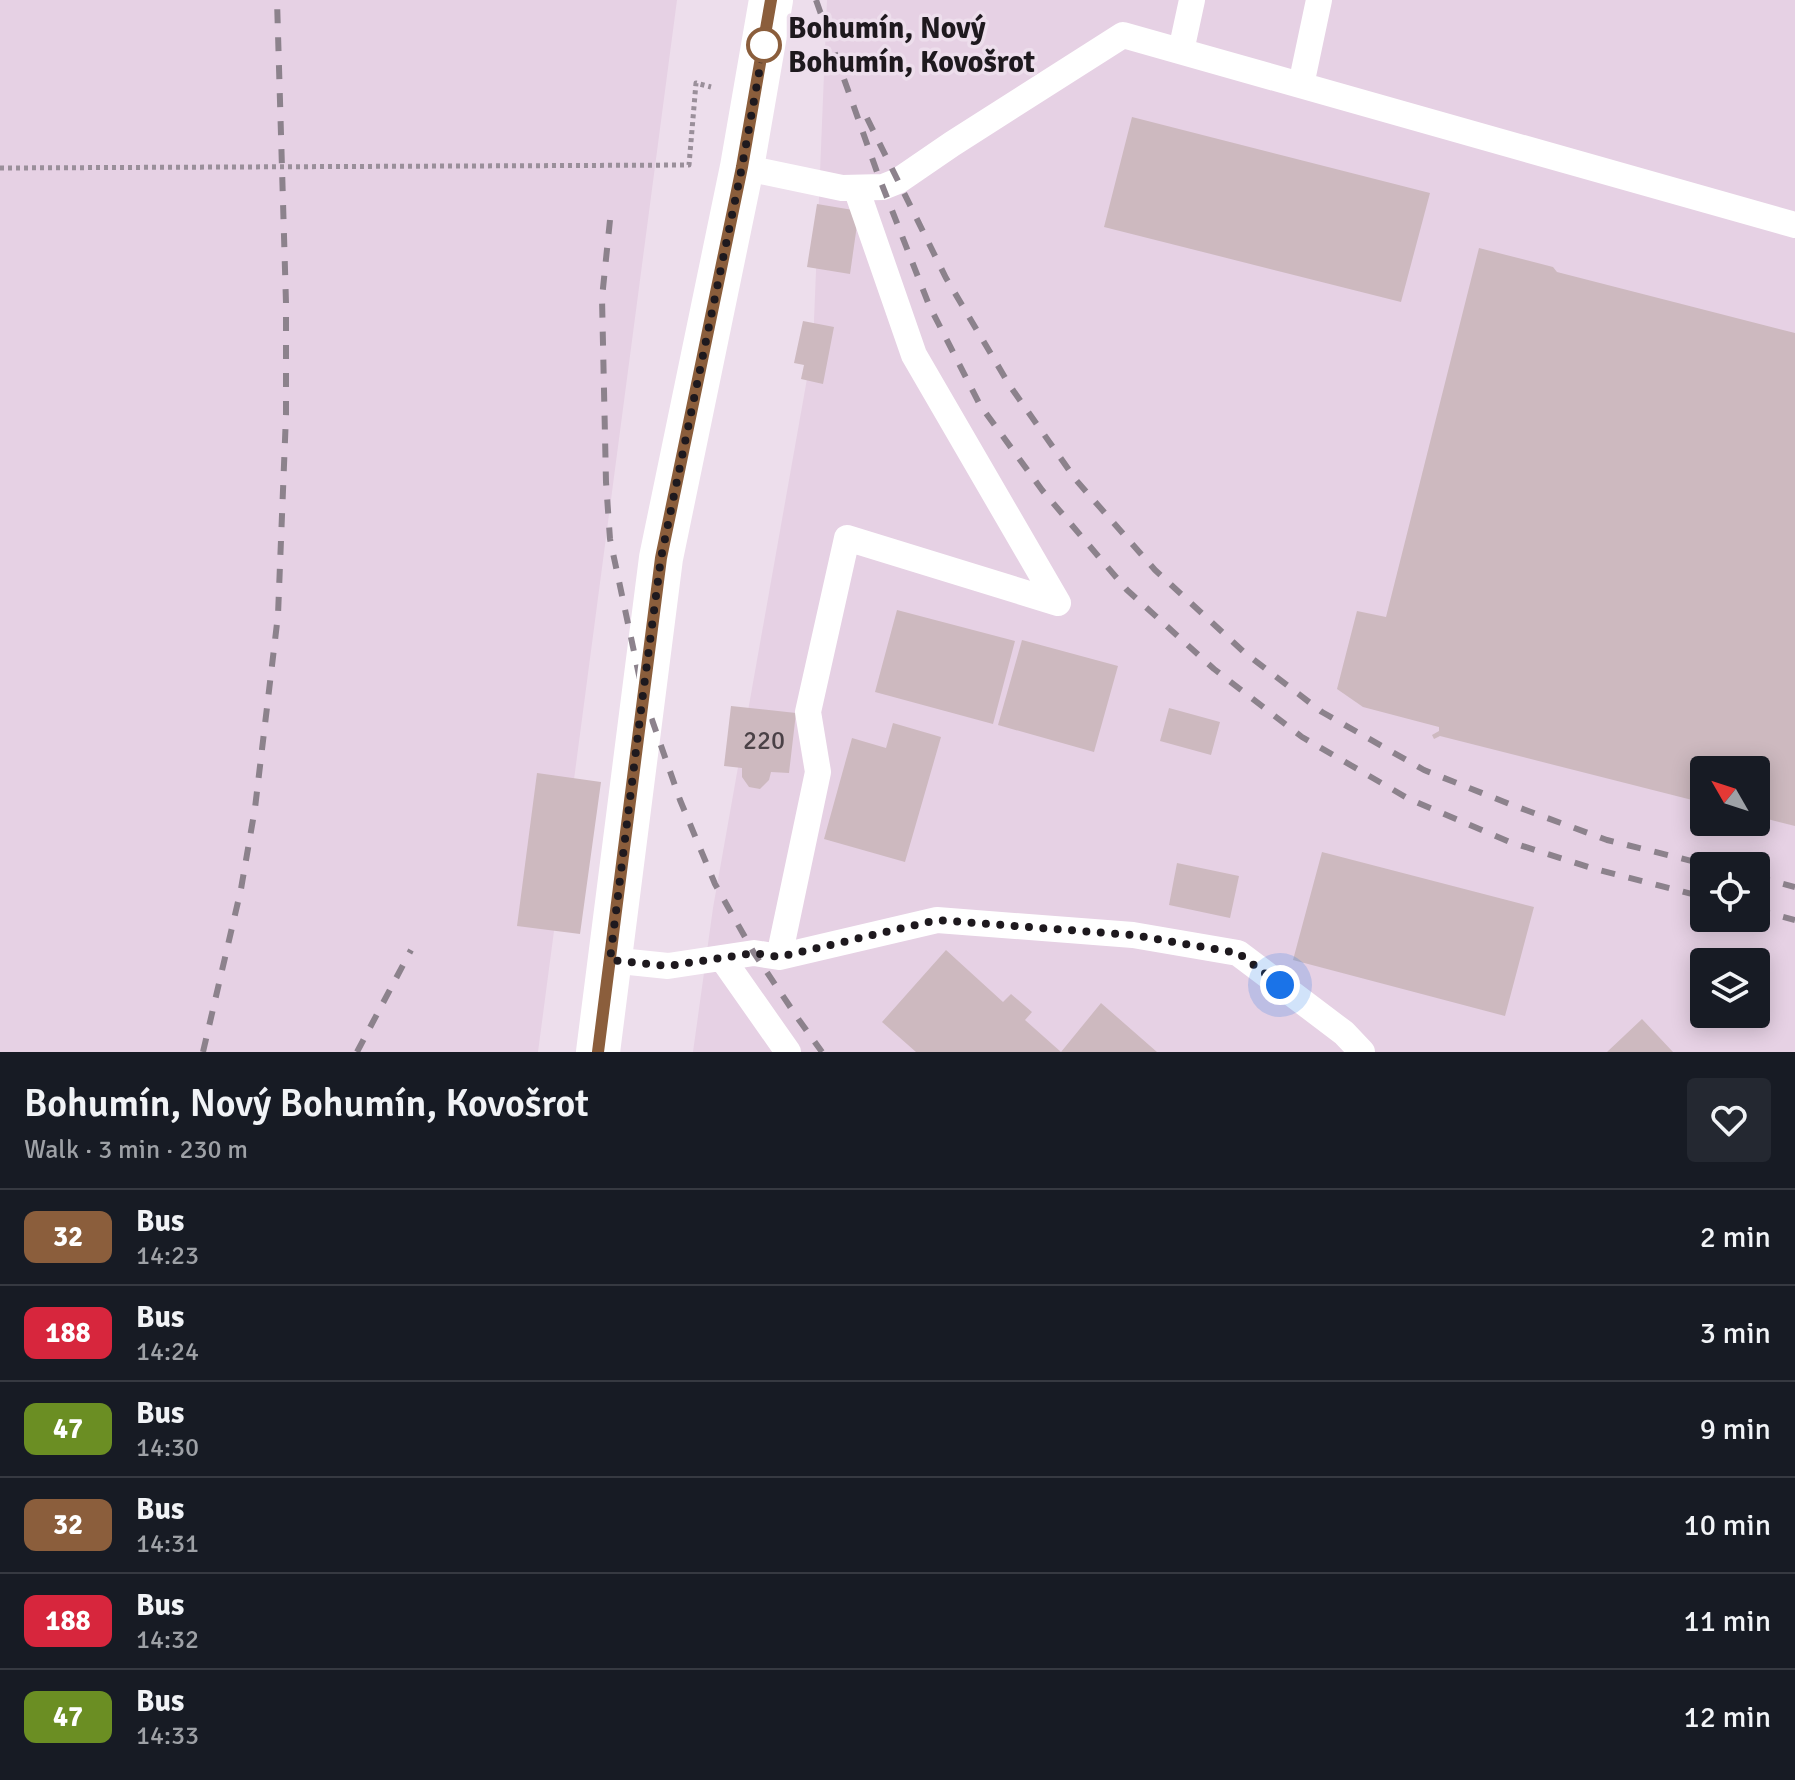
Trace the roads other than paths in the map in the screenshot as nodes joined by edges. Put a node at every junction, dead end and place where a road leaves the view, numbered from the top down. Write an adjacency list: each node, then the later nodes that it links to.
1 (771, 0): 6 (street)
2 (1192, 0): 4 (lane)
3 (1319, 0): 5 (lane)
4 (1181, 51): 5 (lane); 7 (lane)
5 (1301, 85): 8 (lane)
6 (742, 167): 7 (lane); 11 (street)
7 (856, 188): 9 (lane)
8 (1795, 225)
9 (779, 957): 10 (lane); 14 (lane)
10 (722, 958): 11 (lane); 13 (lane)
11 (610, 960): 12 (street)
12 (598, 1052)
13 (788, 1052)
14 (1362, 1052)

